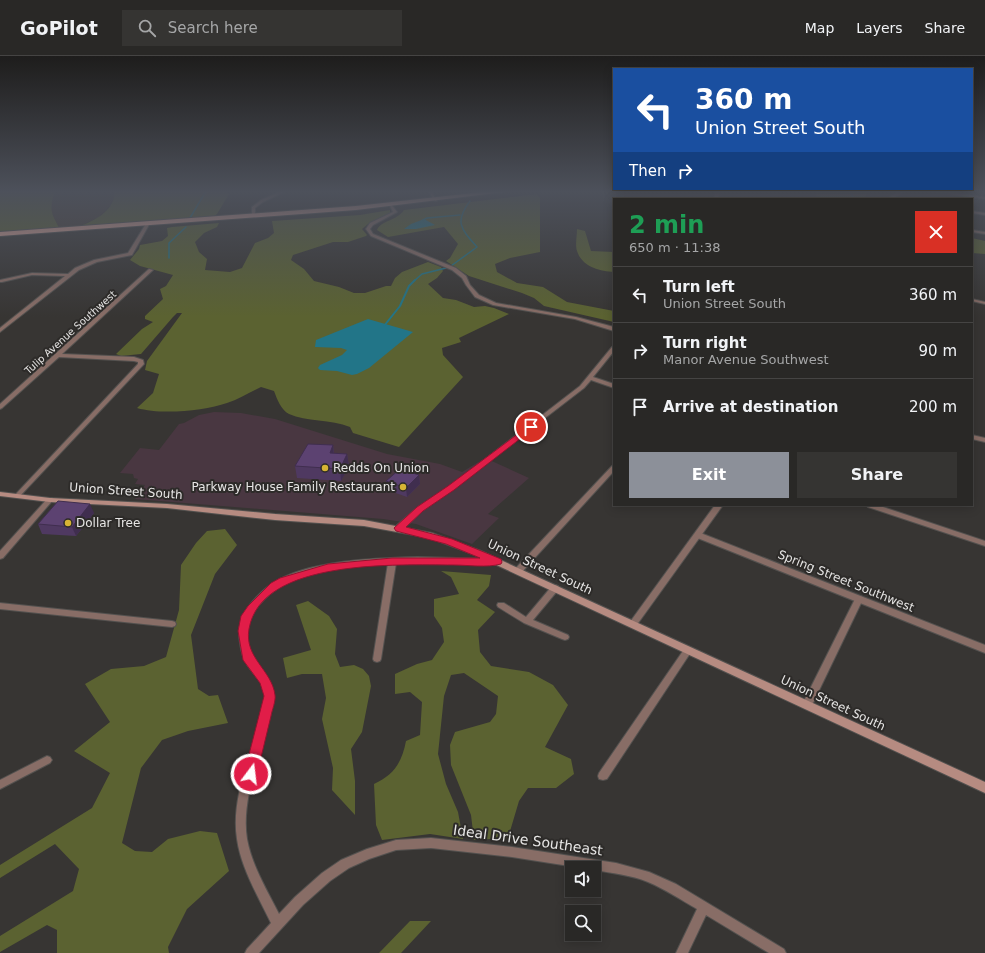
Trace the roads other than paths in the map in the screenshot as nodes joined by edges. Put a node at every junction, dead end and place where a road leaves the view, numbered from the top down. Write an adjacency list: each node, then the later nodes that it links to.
1 (15, 233): 4 (highway)
2 (142, 233): 6 (street)
3 (371, 233): 10 (street)
4 (0, 234)
5 (152, 270): 13 (street, Tulip Avenue Southwest)
6 (70, 275): 7 (street); 11 (street)
7 (2, 281)
8 (973, 300): 9 (street)
9 (985, 303)
10 (613, 329)
11 (0, 330)
12 (613, 349): 14 (street)
13 (58, 355): 16 (street, Tulip Avenue Southwest); 21 (street)
14 (590, 378): 15 (street); 25 (street)
15 (613, 386)
16 (0, 407)
17 (973, 437): 18 (street)
18 (985, 440)
19 (613, 468): 31 (street)
20 (0, 494): 21 (main road, Union Street South)
21 (17, 496): 22 (main road, Union Street South)
22 (50, 500): 25 (main road, Union Street South); 28 (street)
23 (719, 506): 26 (street)
24 (873, 506): 27 (street)
25 (399, 528): 30 (main road, Union Street South)
26 (698, 534): 33 (street, Spring Street Southwest); 38 (street)
27 (985, 544)
28 (0, 556)
29 (392, 561): 30 (street); 42 (street); 49 (street)
30 (497, 562): 31 (main road, Union Street South)
31 (518, 571): 32 (main road, Union Street South)
32 (555, 588): 36 (street); 38 (main road, Union Street South)
33 (859, 599): 40 (street, Spring Street Southwest); 43 (street)
34 (502, 605): 36 (street)
35 (0, 606): 37 (street)
36 (527, 621): 39 (street)
37 (172, 624)
38 (633, 624): 41 (main road, Union Street South)
39 (565, 637)
40 (985, 649)
41 (688, 650): 43 (main road, Union Street South); 45 (street)
42 (377, 659)
43 (807, 705): 47 (main road, Union Street South)
44 (46, 760): 46 (street)
45 (603, 776)
46 (0, 785)
47 (985, 788)
48 (704, 907): 49 (street, Ideal Drive Southeast); 51 (street); 52 (street, Ideal Drive Southeast)
49 (278, 924): 50 (street, Ideal Drive Southeast)
50 (252, 953)
51 (682, 953)
52 (780, 953)

